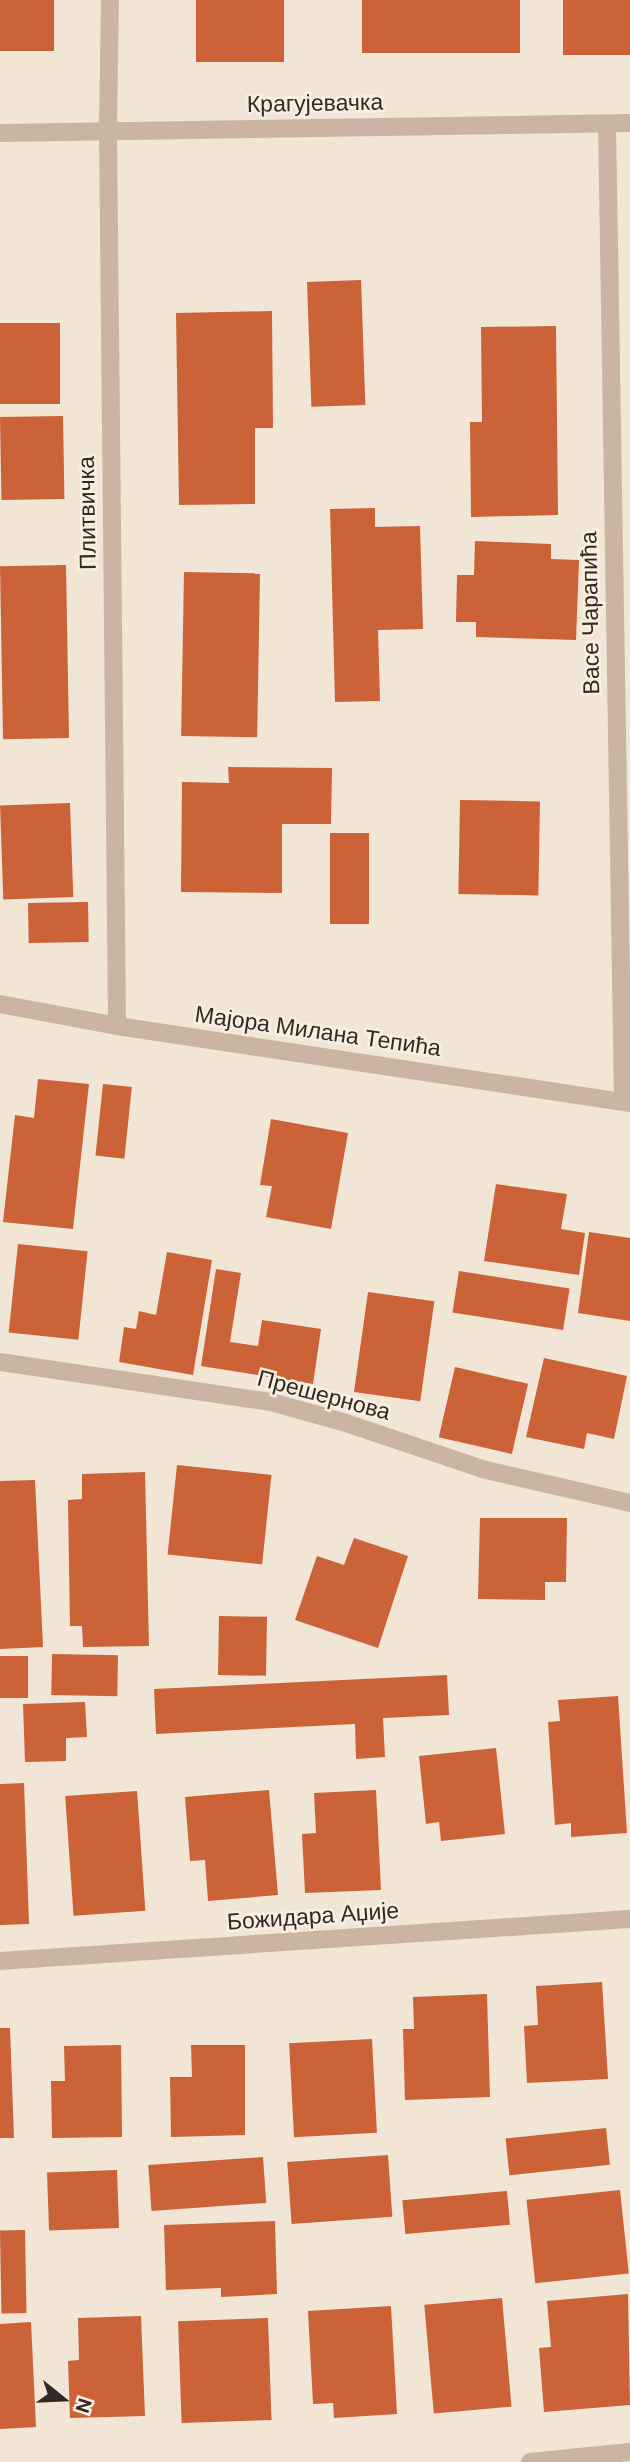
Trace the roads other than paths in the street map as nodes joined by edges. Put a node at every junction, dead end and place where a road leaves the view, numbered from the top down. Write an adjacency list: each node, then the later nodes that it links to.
1 (110, 0): 4 (street, Плитвичка)
2 (630, 123): 3 (street, Крагујевачка)
3 (607, 124): 4 (street, Крагујевачка); 8 (street, Васе Чарапића)
4 (108, 131): 5 (street, Крагујевачка); 7 (street, Плитвичка)
5 (0, 133)
6 (0, 1004): 7 (street, Мајора Милана Тепића)
7 (117, 1026): 8 (street, Мајора Милана Тепића)
8 (626, 1102)
9 (0, 1362): 10 (street, Прешернова)
10 (630, 1503)
11 (630, 1919): 12 (street, Божидара Аџије)
12 (0, 1961)
13 (630, 2452): 14 (street)
14 (530, 2462)

